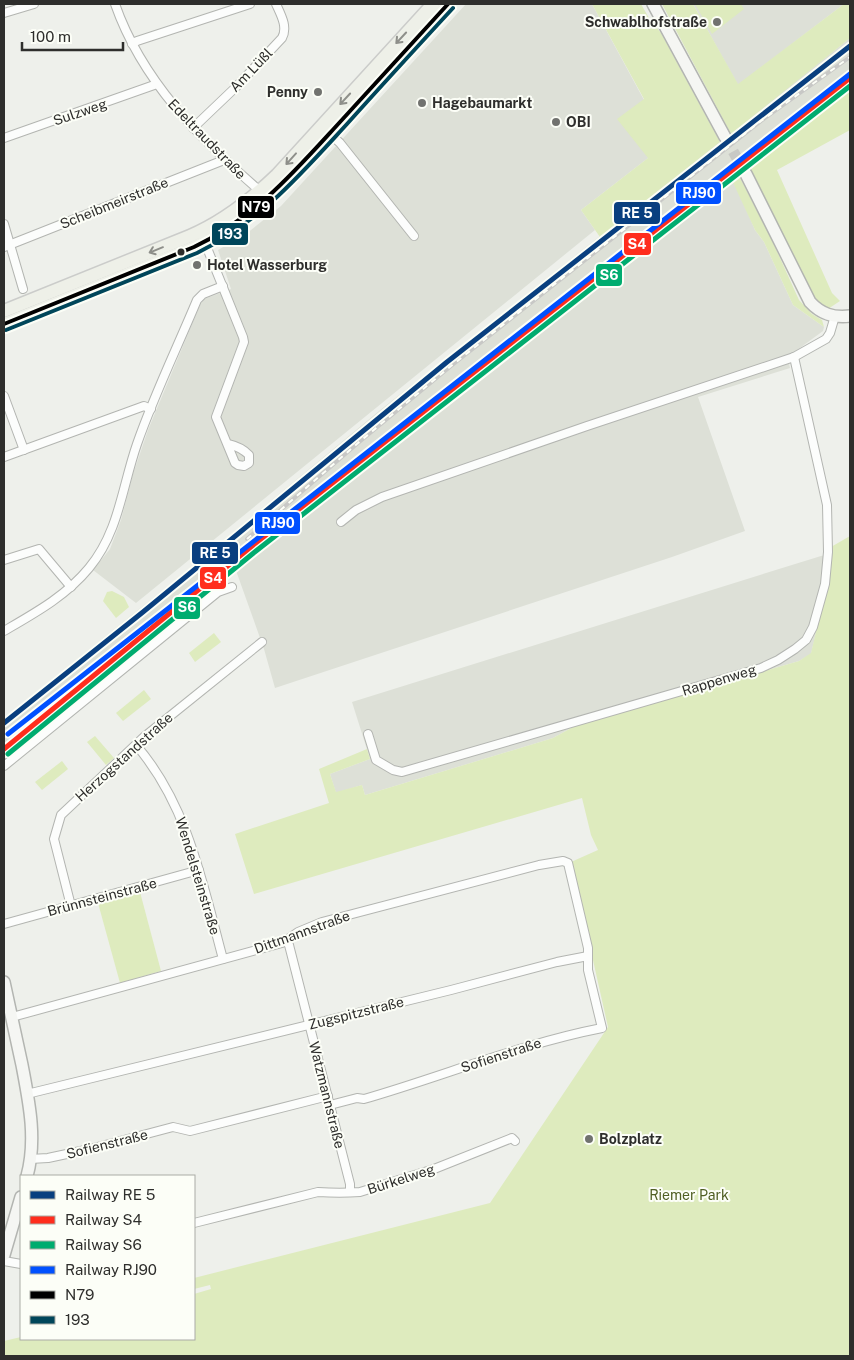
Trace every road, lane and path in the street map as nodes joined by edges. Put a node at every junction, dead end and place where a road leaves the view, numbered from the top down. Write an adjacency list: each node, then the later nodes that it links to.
1 (29, 4): 8 (street)
2 (115, 4): 9 (street, Edeltraudstraße)
3 (250, 4): 9 (street)
4 (276, 4): 11 (street, Am Lüßl)
5 (433, 4): 12 (main road, one-way to 12)
6 (448, 4): 12 (main road)
7 (653, 4): 13 (street)
8 (4, 13)
9 (132, 44): 10 (street, Edeltraudstraße)
10 (157, 84): 11 (street, Edeltraudstraße); 14 (street, Sulzweg)
11 (193, 128): 15 (street, Edeltraudstraße)
12 (325, 129): 17 (main road, one-way to 17); 19 (street); 20 (main road)
13 (725, 137)
14 (4, 138)
15 (224, 160): 17 (street, Edeltraudstraße); 21 (street, Scheibmeirstraße)
16 (746, 174): 25 (street)
17 (260, 192): 20 (main road)
18 (4, 224): 21 (street)
19 (414, 236)
20 (203, 237): 22 (street); 24 (main road, one-way to 24); 27 (main road)
21 (7, 245): 23 (street)
22 (223, 286): 30 (street); 31 (street)
23 (23, 288)
24 (4, 311)
25 (836, 316): 26 (street); 28 (street)
26 (850, 316)
27 (4, 324)
28 (794, 357): 34 (street); 40 (street, Rappenweg)
29 (4, 396): 32 (street)
30 (151, 409): 32 (street); 36 (street)
31 (228, 444)
32 (24, 450): 33 (street)
33 (4, 457)
34 (341, 522)
35 (4, 560): 36 (street)
36 (71, 587): 38 (street)
37 (232, 587): 42 (street)
38 (4, 631)
39 (262, 642): 41 (street, Herzogstandstraße)
40 (368, 734)
41 (136, 745): 43 (street, Wendelsteinstraße); 44 (street, Herzogstandstraße)
42 (4, 766)
43 (199, 870): 44 (street, Brünnsteinstraße); 48 (street, Wendelsteinstraße)
44 (71, 906): 45 (street, Brünnsteinstraße)
45 (4, 924)
46 (286, 941): 47 (street, Dittmannstraße); 48 (street, Dittmannstraße); 51 (street, Watzmannstraße)
47 (588, 956): 51 (street, Zugspitzstraße); 54 (street, Sofienstraße)
48 (223, 959): 50 (street, Dittmannstraße)
49 (4, 982): 50 (street)
50 (12, 1018): 52 (street)
51 (310, 1025): 52 (street, Zugspitzstraße); 53 (street, Watzmannstraße)
52 (27, 1094): 56 (street)
53 (328, 1096): 54 (street, Watzmannstraße); 56 (street, Sofienstraße)
54 (330, 1105): 58 (street, Watzmannstraße)
55 (516, 1141): 58 (street, Bürkelweg)
56 (30, 1159): 57 (street)
57 (27, 1175)
58 (350, 1191): 60 (street, Bürkelweg)
59 (20, 1200): 61 (street)
60 (195, 1223)
61 (4, 1255)
62 (4, 1261): 63 (street)
63 (20, 1264)

